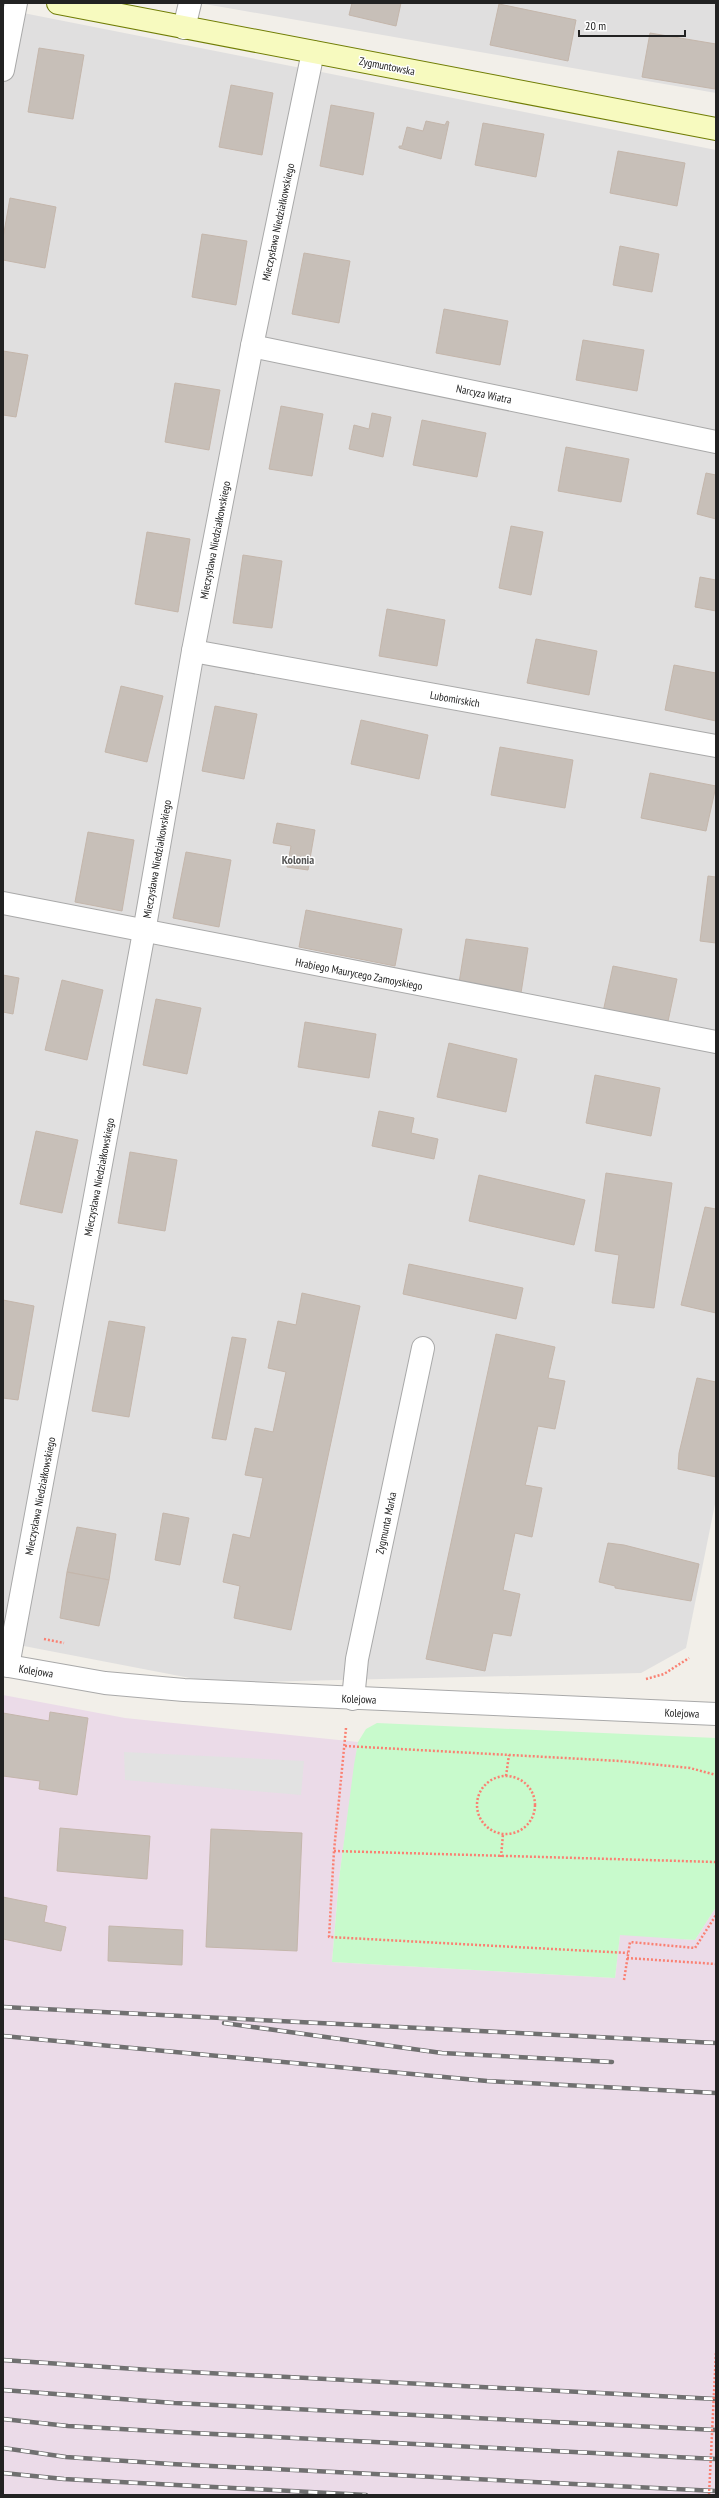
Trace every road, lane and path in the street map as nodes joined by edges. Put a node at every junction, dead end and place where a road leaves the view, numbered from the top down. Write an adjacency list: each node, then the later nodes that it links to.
1 (16, 3): 6 (street)
2 (58, 3): 4 (main road, Zygmuntowska)
3 (190, 3): 4 (street)
4 (184, 28): 5 (main road, Zygmuntowska)
5 (313, 52): 7 (main road, Zygmuntowska); 8 (street, Mieczysława Niedziałkowskiego)
6 (3, 70)
7 (716, 129)
8 (252, 346): 9 (street, Narcyza Wiatra); 10 (street, Mieczysława Niedziałkowskiego)
9 (716, 442)
10 (193, 651): 11 (street, Lubomirskich); 13 (street, Mieczysława Niedziałkowskiego)
11 (716, 746)
12 (3, 903): 13 (street, Hrabiego Maurycego Zamoyskiego)
13 (144, 932): 14 (street, Hrabiego Maurycego Zamoyskiego); 19 (street, Mieczysława Niedziałkowskiego)
14 (716, 1042)
15 (423, 1348): 21 (street, Zygmunta Marka)
16 (41, 1638): 17 (path)
17 (72, 1645)
18 (689, 1658): 20 (path)
19 (6, 1666): 21 (street, Kolejowa)
20 (639, 1679)
21 (353, 1699): 22 (street, Kolejowa)
22 (716, 1714)
23 (347, 1724): 24 (path)
24 (345, 1746): 25 (path); 29 (path)
25 (509, 1755): 26 (path); 27 (path)
26 (716, 1775)
27 (506, 1776): 28 (path); 28 (path)
28 (503, 1834): 30 (path)
29 (334, 1851): 30 (path); 33 (path)
30 (501, 1857): 31 (path)
31 (716, 1862)
32 (716, 1915): 33 (path)
33 (628, 1953): 34 (path)
34 (627, 1958): 35 (path); 36 (path)
35 (716, 1964)
36 (624, 1980)
37 (716, 2352): 38 (path, bridge)
38 (709, 2495)

